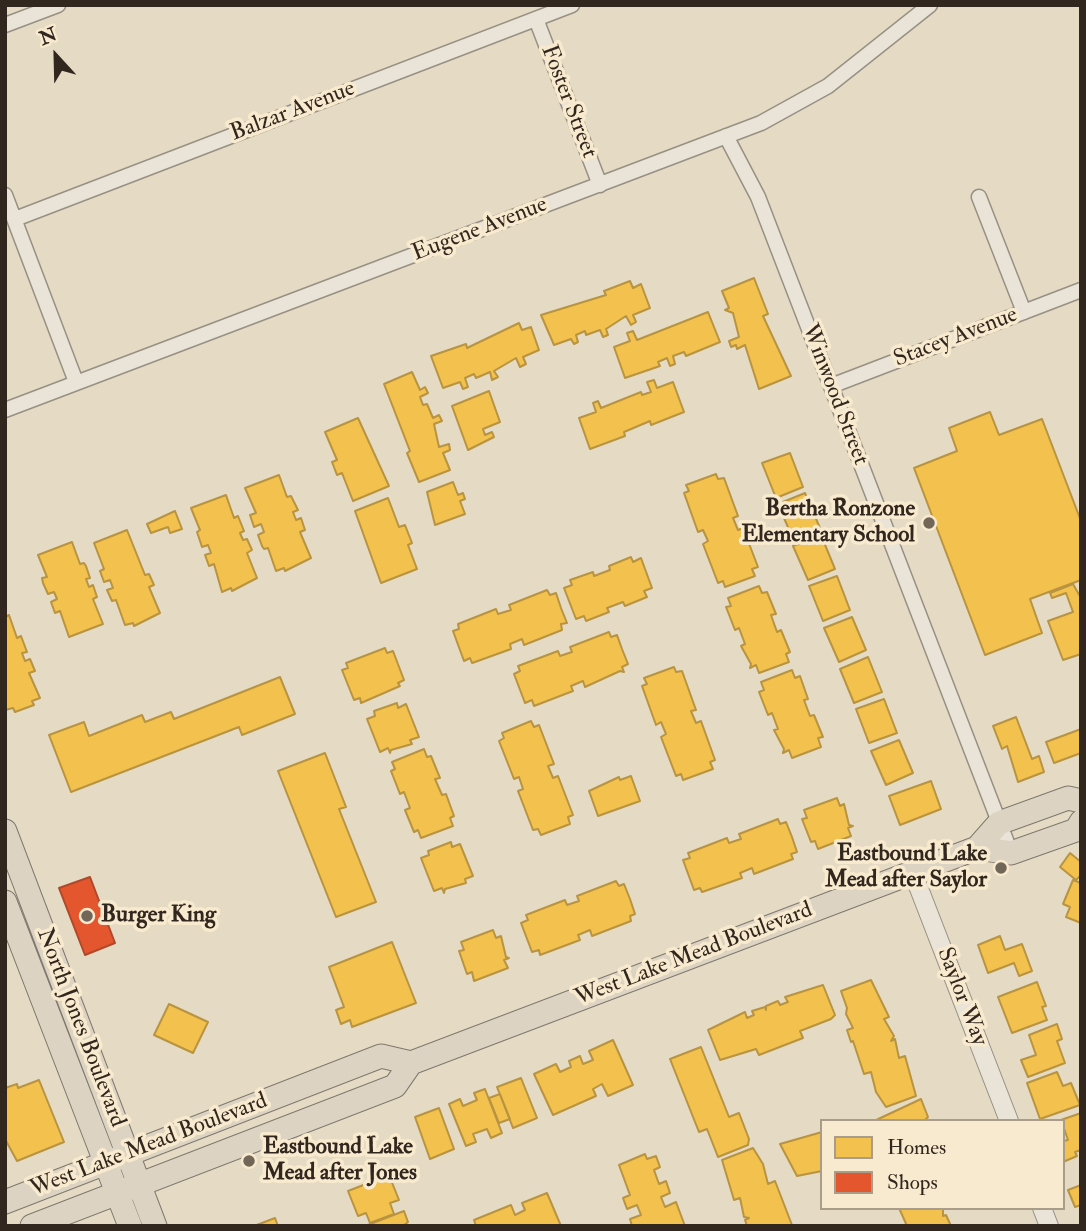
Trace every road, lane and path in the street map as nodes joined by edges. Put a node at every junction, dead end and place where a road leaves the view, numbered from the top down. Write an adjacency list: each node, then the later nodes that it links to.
1 (58, 5): 5 (street)
2 (572, 5): 4 (street, Balzar Avenue)
3 (930, 5): 6 (street, Eugene Avenue)
4 (536, 19): 7 (street, Foster Street); 10 (street, Balzar Avenue)
5 (5, 25)
6 (726, 136): 7 (street, Eugene Avenue); 14 (street, Winwood Street)
7 (600, 185): 13 (street, Eugene Avenue)
8 (5, 195): 10 (street)
9 (979, 197): 12 (street)
10 (15, 219): 13 (street)
11 (1081, 290): 12 (street, Stacey Avenue)
12 (1024, 312): 14 (street, Stacey Avenue)
13 (76, 382): 15 (street, Eugene Avenue)
14 (831, 386): 18 (street, Winwood Street)
15 (5, 410)
16 (1081, 801): 18 (main road)
17 (1081, 822): 21 (main road, West Lake Mead Boulevard)
18 (999, 823): 20 (main road, West Lake Mead Boulevard); 21 (street, Winwood Street)
19 (5, 831): 26 (main road, North Jones Boulevard)
20 (977, 849): 21 (main road, West Lake Mead Boulevard); 22 (main road, West Lake Mead Boulevard)
21 (1011, 853)
22 (913, 873): 24 (main road, West Lake Mead Boulevard); 25 (street, Saylor Way)
23 (5, 902): 27 (main road, North Jones Boulevard)
24 (411, 1063): 26 (main road, West Lake Mead Boulevard); 28 (main road, West Lake Mead Boulevard)
25 (1008, 1119)
26 (127, 1154): 27 (main road, West Lake Mead Boulevard); 28 (main road, North Jones Boulevard)
27 (106, 1163): 29 (main road, North Jones Boulevard); 30 (main road, West Lake Mead Boulevard)
28 (140, 1185): 29 (main road, West Lake Mead Boulevard); 33 (main road, North Jones Boulevard)
29 (118, 1193): 31 (main road, West Lake Mead Boulevard); 32 (main road, North Jones Boulevard)
30 (5, 1202)
31 (32, 1226)
32 (130, 1226)
33 (155, 1226)

